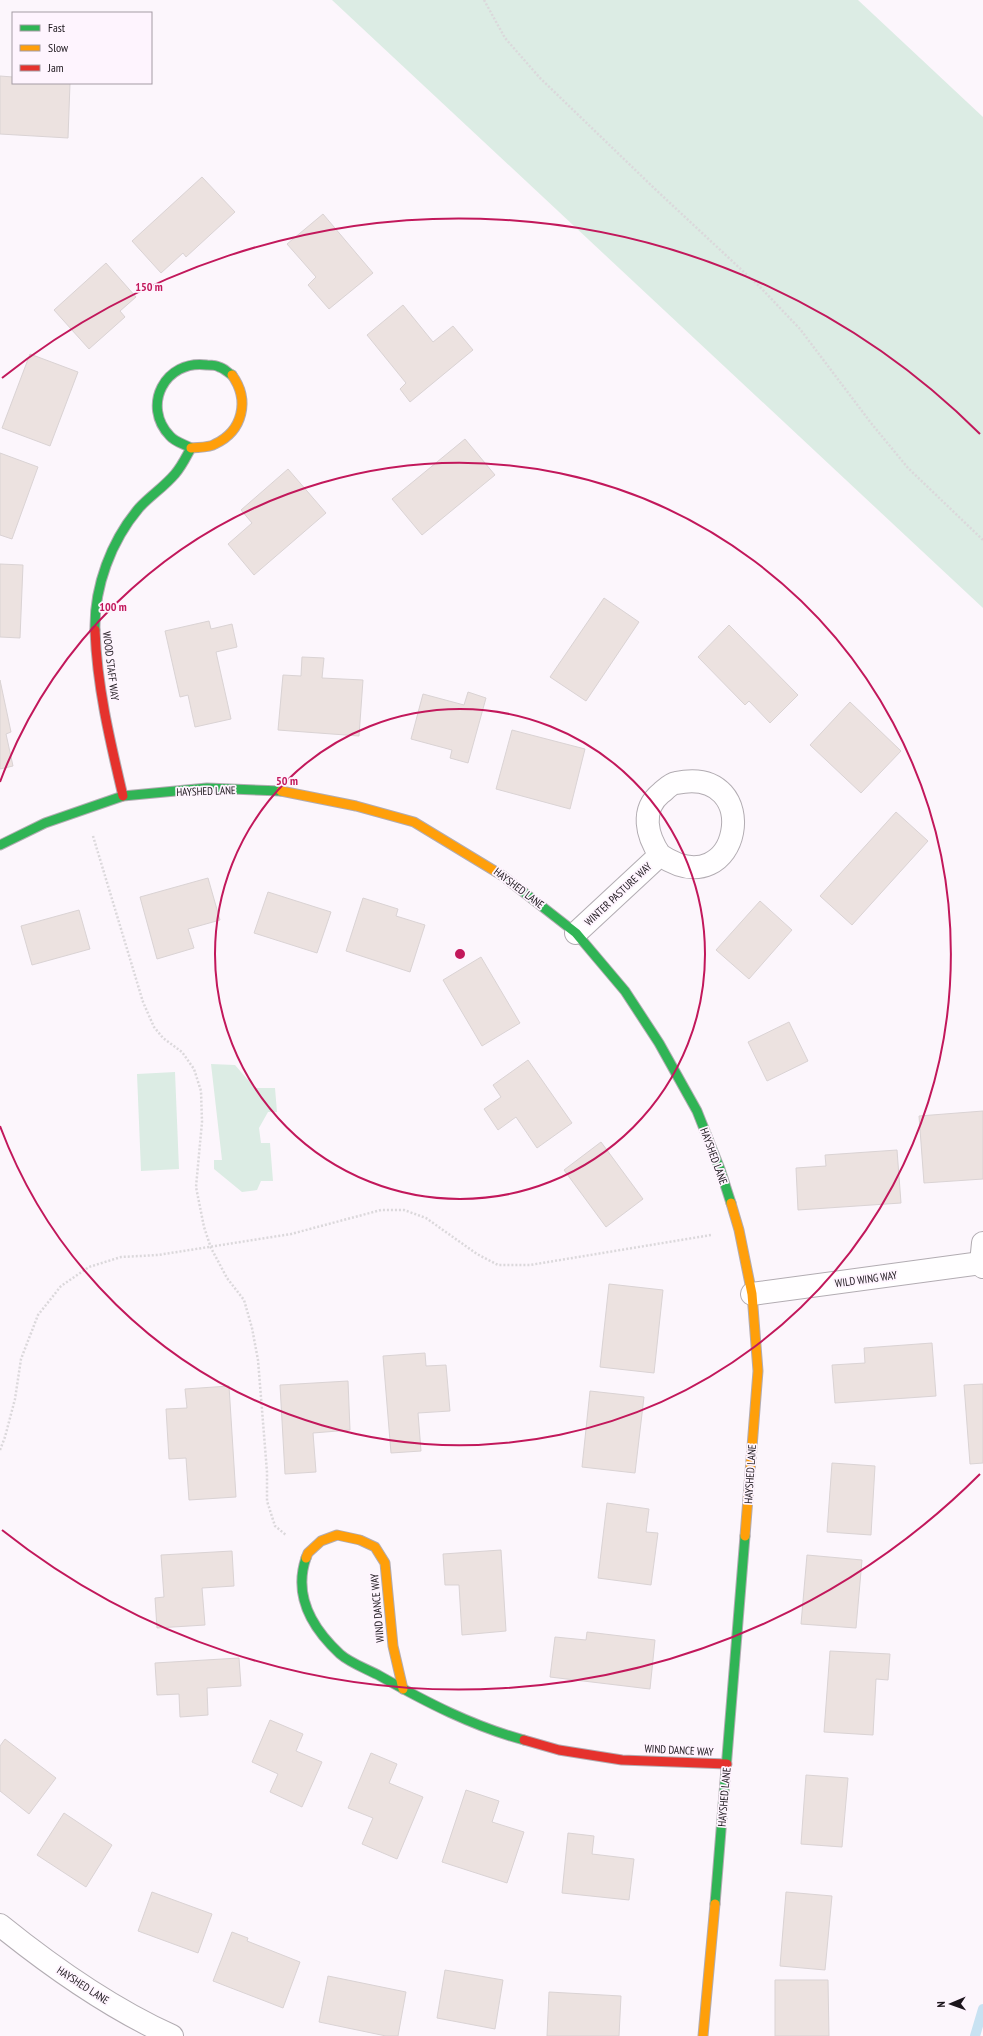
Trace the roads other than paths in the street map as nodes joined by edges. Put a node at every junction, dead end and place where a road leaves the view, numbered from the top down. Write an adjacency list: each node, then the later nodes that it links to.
1 (191, 448): 1 (street); 2 (street, WOOD STAFF WAY)
2 (123, 796): 3 (street, HAYSHED LANE); 5 (street, HAYSHED LANE)
3 (0, 845)
4 (660, 855): 5 (street, WINTER PASTURE WAY)
5 (576, 932): 7 (street, HAYSHED LANE)
6 (982, 1258): 7 (street, WILD WING WAY)
7 (752, 1294): 9 (street, HAYSHED LANE)
8 (403, 1689): 8 (street, WIND DANCE WAY); 9 (street, WIND DANCE WAY)
9 (727, 1764): 12 (street, HAYSHED LANE)
10 (0, 1925): 11 (street, HAYSHED LANE)
11 (172, 2036)
12 (703, 2036)

